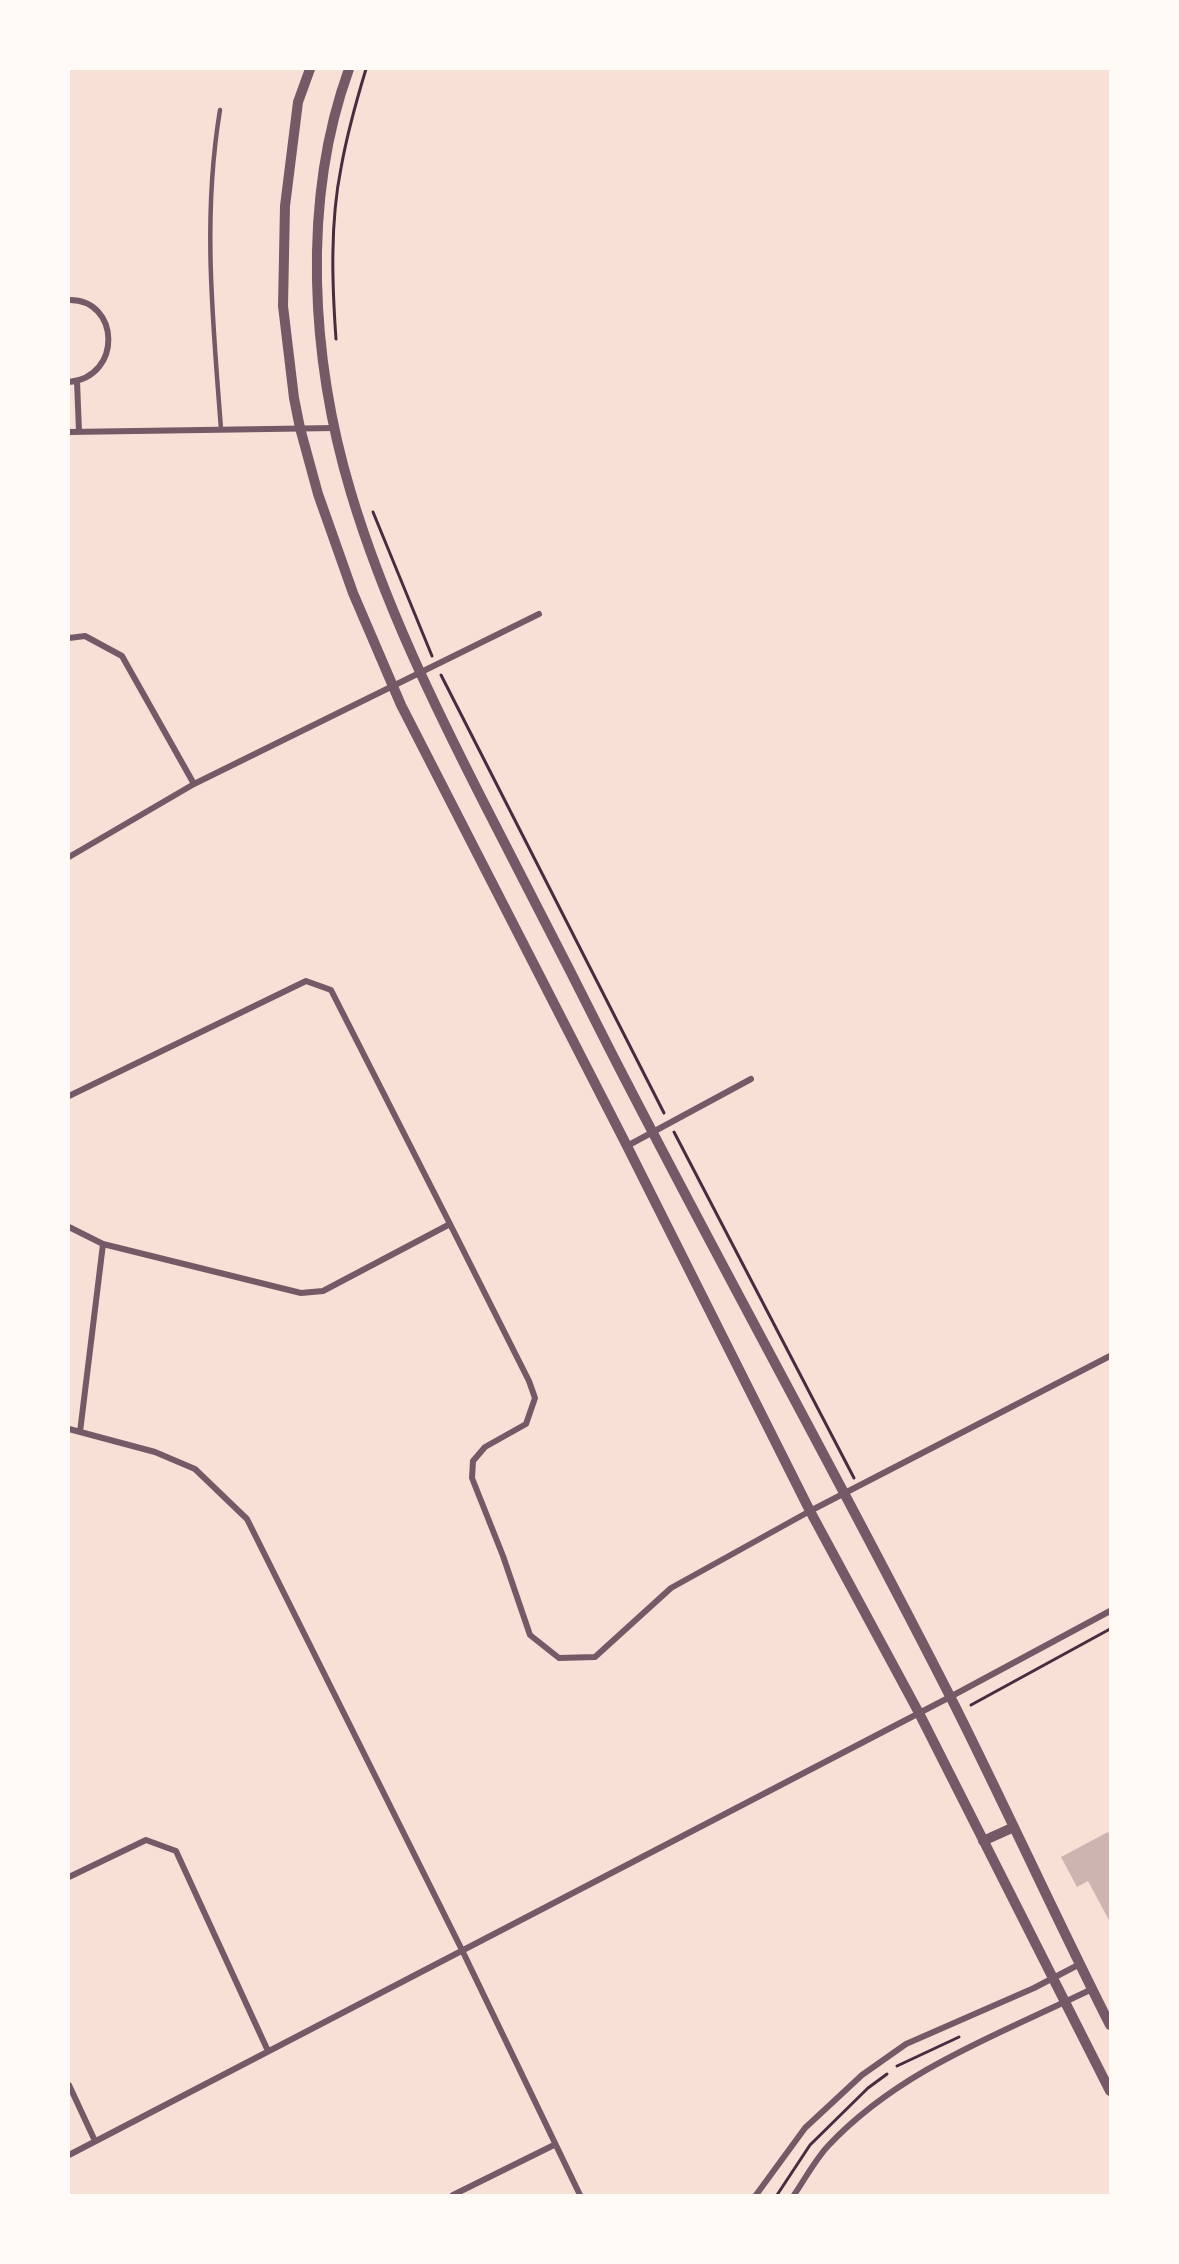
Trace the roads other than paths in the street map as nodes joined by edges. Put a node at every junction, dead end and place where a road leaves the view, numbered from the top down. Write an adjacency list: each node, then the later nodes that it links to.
1 (310, 69): 7 (street)
2 (349, 69): 8 (street)
3 (220, 110): 9 (lane)
4 (69, 300): 5 (street)
5 (77, 381): 6 (street); 11 (street)
6 (69, 382)
7 (300, 428): 8 (street); 9 (street); 15 (street)
8 (335, 428): 14 (street)
9 (221, 429): 11 (street)
10 (69, 432): 11 (street)
11 (79, 432)
12 (539, 614): 14 (street)
13 (69, 638): 16 (street)
14 (421, 674): 15 (street); 20 (street)
15 (393, 687): 16 (street); 21 (street)
16 (194, 784): 17 (street)
17 (69, 857)
18 (751, 1079): 20 (street)
19 (69, 1096): 22 (street)
20 (652, 1132): 21 (street); 28 (street)
21 (627, 1146): 29 (street)
22 (450, 1224): 24 (street); 29 (street)
23 (69, 1227): 24 (street)
24 (103, 1244): 27 (street)
25 (1110, 1356): 28 (street)
26 (69, 1429): 27 (street)
27 (80, 1432): 36 (street)
28 (844, 1494): 29 (street); 31 (street)
29 (810, 1511): 32 (street)
30 (1110, 1611): 31 (street)
31 (950, 1697): 32 (street); 33 (street)
32 (919, 1713): 34 (street); 36 (street)
33 (1014, 1827): 34 (street); 37 (street)
34 (983, 1841): 38 (street)
35 (69, 1877): 42 (street)
36 (462, 1950): 42 (street); 46 (street)
37 (1078, 1965): 38 (street); 39 (street)
38 (1054, 1978): 40 (street); 50 (street)
39 (1092, 1989): 40 (street); 41 (street)
40 (1066, 2001): 44 (street); 51 (street)
41 (1110, 2025)
42 (268, 2051): 45 (street)
43 (69, 2085): 45 (street)
44 (1110, 2091)
45 (95, 2141): 47 (street)
46 (554, 2145): 48 (street); 49 (street)
47 (69, 2155)
48 (453, 2195)
49 (580, 2195)
50 (756, 2195)
51 (794, 2195)

